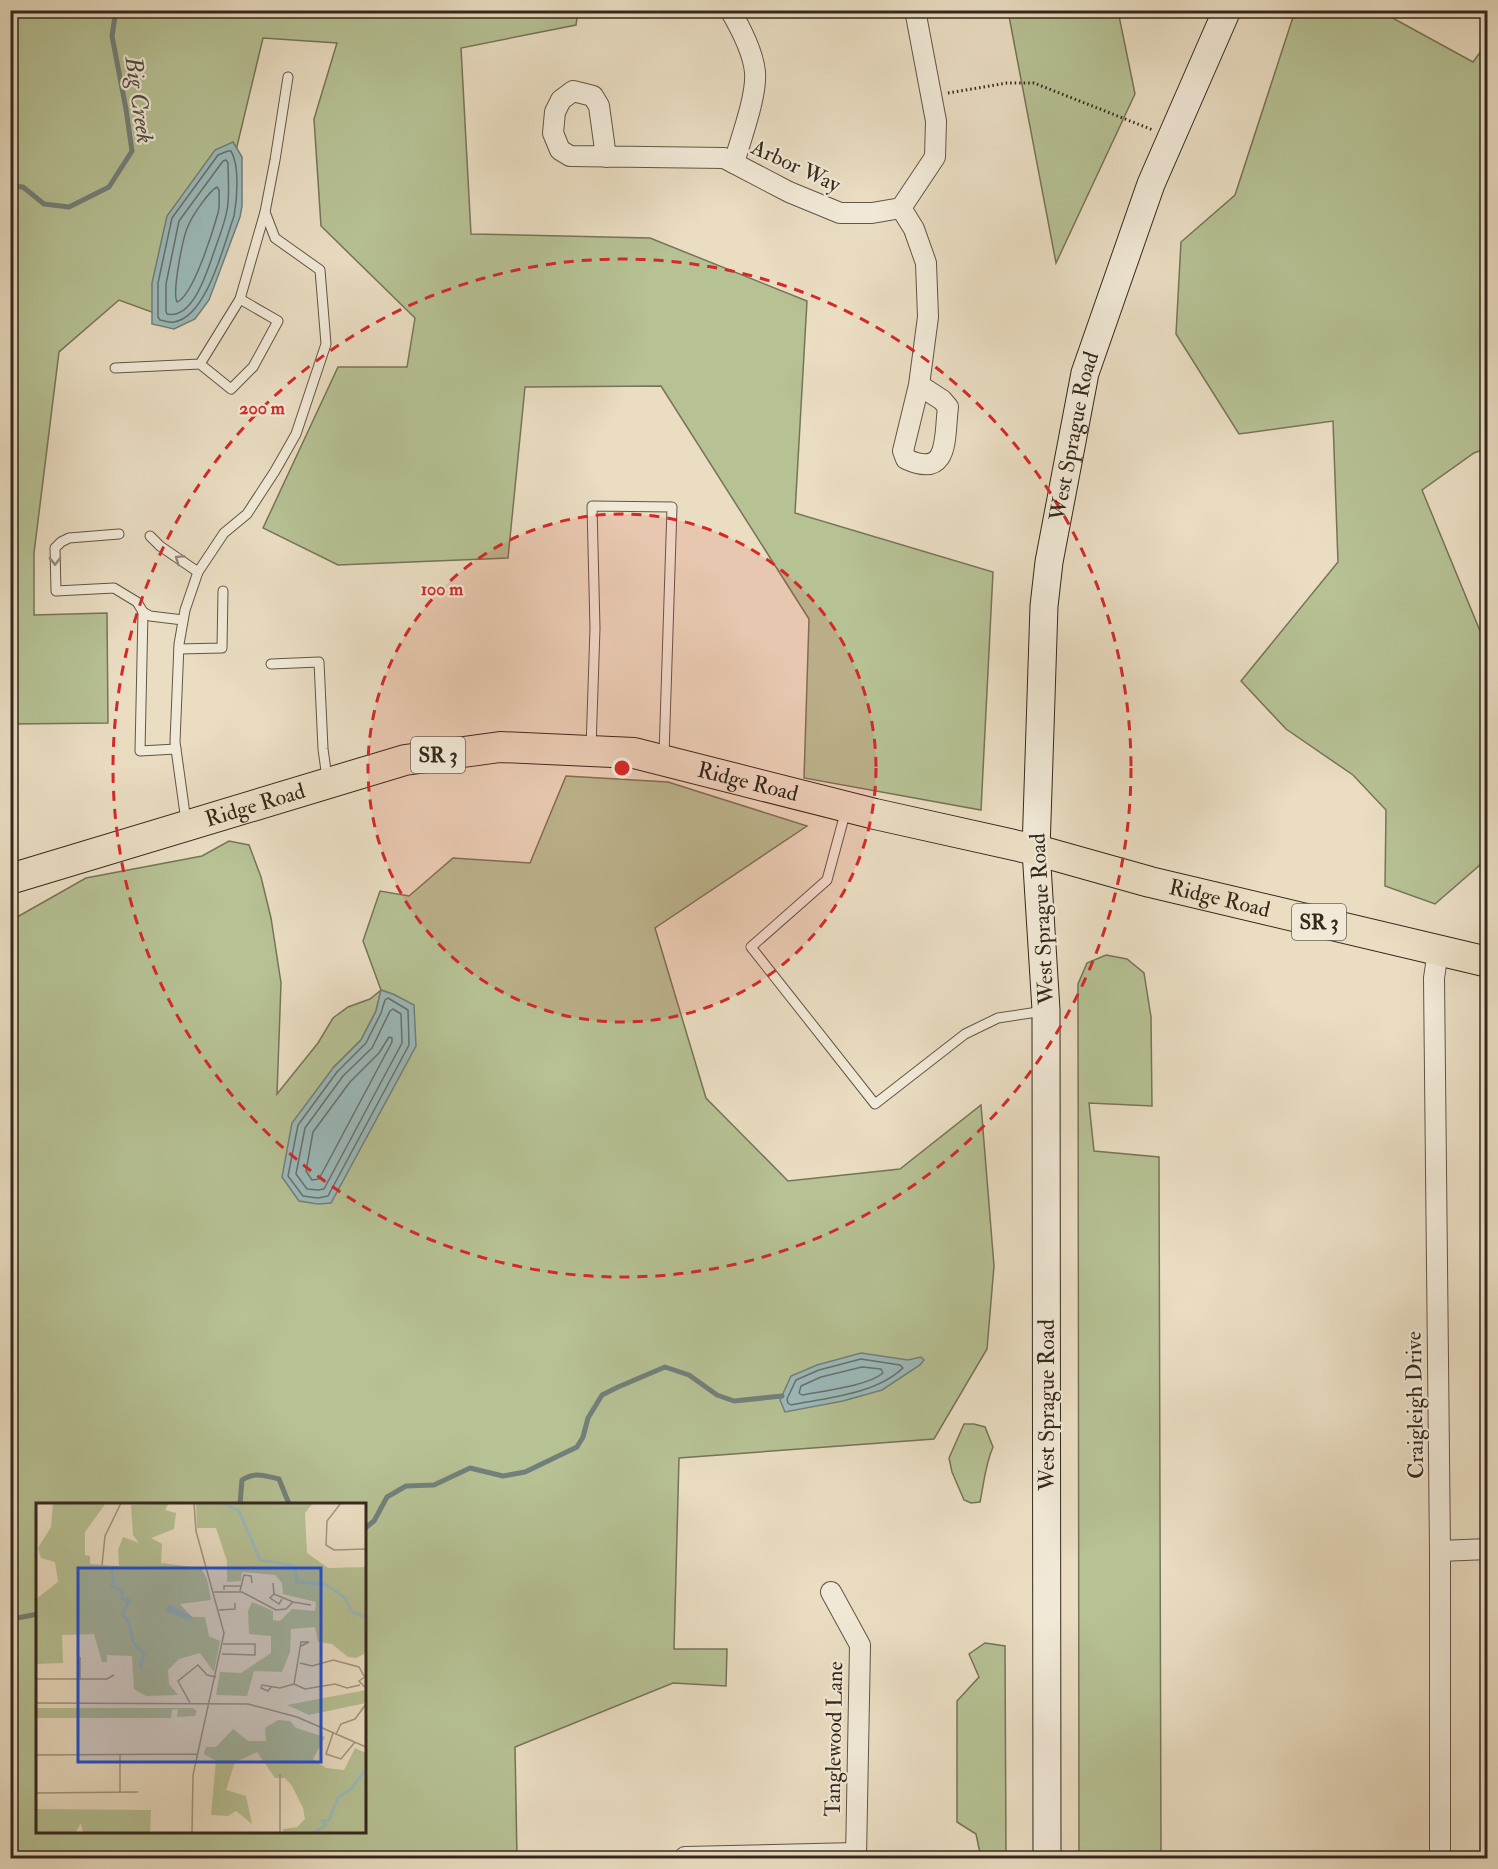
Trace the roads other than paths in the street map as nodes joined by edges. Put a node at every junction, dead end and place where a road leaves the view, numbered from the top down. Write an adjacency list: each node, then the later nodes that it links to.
1 (730, 10): 6 (street)
2 (915, 10): 7 (street)
3 (1227, 10): 27 (street, West Sprague Road)
4 (288, 77): 8 (lane)
5 (606, 157): 6 (street, Arbor Way)
6 (734, 163): 7 (street, Arbor Way)
7 (900, 208): 12 (street)
8 (265, 212): 9 (lane); 15 (lane)
9 (240, 299): 10 (lane); 10 (lane)
10 (200, 364): 11 (lane)
11 (115, 368)
12 (919, 385)
13 (118, 534): 17 (lane, one-way to 17)
14 (150, 536): 15 (lane, one-way to 14)
15 (198, 572): 18 (lane)
16 (223, 591): 19 (lane)
17 (143, 612): 18 (lane); 21 (lane)
18 (183, 620): 19 (lane)
19 (179, 649): 21 (lane)
20 (271, 664): 24 (lane)
21 (176, 749): 26 (lane)
22 (591, 751): 23 (main road, Ridge Road / SR 3); 23 (lane); 24 (main road, Ridge Road / SR 3)
23 (664, 761): 25 (main road, Ridge Road / SR 3)
24 (328, 783): 26 (main road, Ridge Road / SR 3)
25 (847, 807): 27 (main road, Ridge Road / SR 3); 31 (lane)
26 (187, 826): 28 (main road, Ridge Road / SR 3)
27 (1036, 850): 29 (main road, Ridge Road / SR 3); 31 (street, West Sprague Road)
28 (10, 879)
29 (1438, 951): 30 (main road, Ridge Road / SR 3); 33 (street, Craigleigh Drive)
30 (1488, 962)
31 (1046, 1010): 37 (street, West Sprague Road)
32 (1488, 1549): 33 (street)
33 (1440, 1551): 38 (street, Craigleigh Drive)
34 (831, 1592): 35 (street, Tanglewood Lane)
35 (856, 1856): 36 (street)
36 (685, 1857)
37 (1047, 1858)
38 (1440, 1858)

